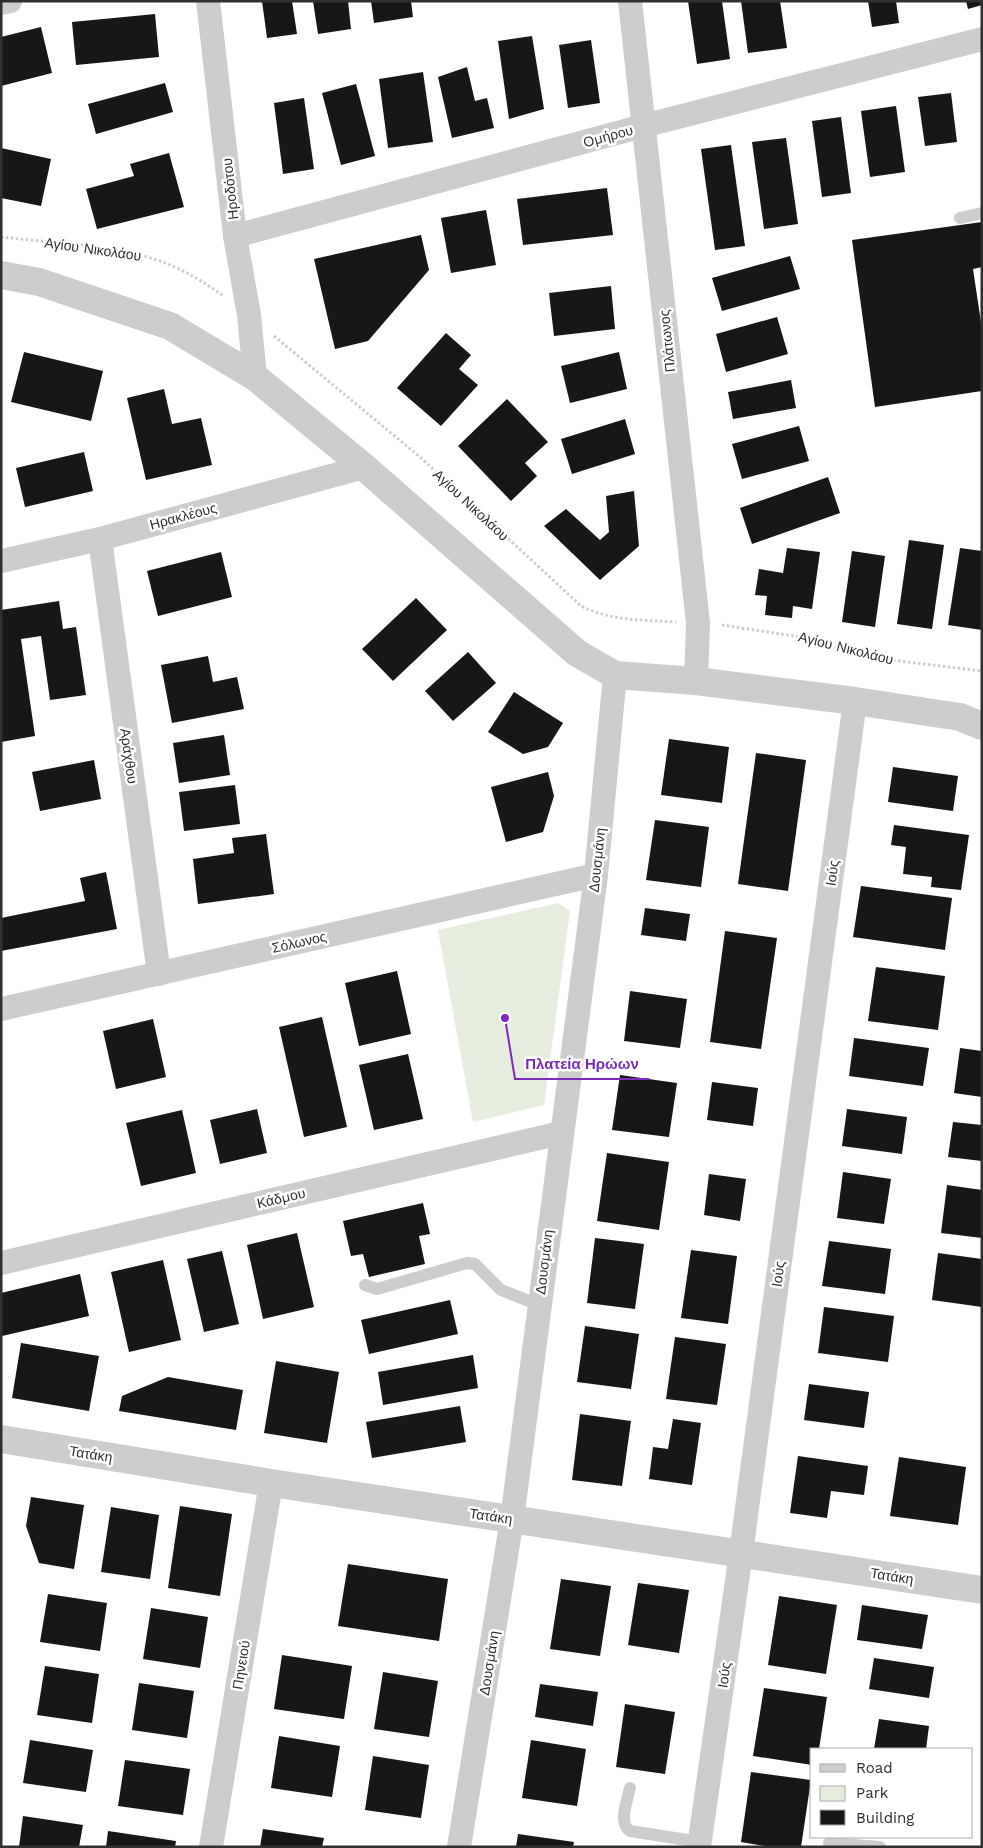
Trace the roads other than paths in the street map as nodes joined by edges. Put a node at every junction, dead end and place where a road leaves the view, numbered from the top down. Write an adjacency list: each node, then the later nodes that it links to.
1 (10, 1): 4 (street)
2 (208, 1): 9 (street, Ηροδότου)
3 (630, 1): 6 (street, Πλάτωνος)
4 (1, 3)
5 (982, 39): 6 (street, Ομήρου)
6 (643, 126): 9 (street, Ομήρου); 16 (street, Πλάτωνος)
7 (982, 213): 8 (lane)
8 (960, 218)
9 (235, 236): 11 (street, Ηροδότου)
10 (1, 274): 11 (street)
11 (255, 377): 12 (street)
12 (364, 466): 13 (street, Ηρακλέους); 15 (street)
13 (100, 539): 14 (street, Ηρακλέους); 20 (street, Αράχθου)
14 (1, 561)
15 (615, 675): 16 (street); 19 (street, Δουσμάνη)
16 (696, 681): 17 (street)
17 (855, 701): 18 (street); 29 (street, Ιούς)
18 (974, 718)
19 (596, 875): 20 (street, Σόλωνος); 22 (street, Δουσμάνη)
20 (159, 974): 21 (street, Σόλωνος)
21 (1, 1010)
22 (561, 1132): 23 (street, Κάδμου); 25 (street, Δουσμάνη)
23 (1, 1263)
24 (365, 1285): 25 (lane)
25 (539, 1305): 28 (street, Δουσμάνη)
26 (1, 1440): 27 (street, Τατάκη)
27 (271, 1483): 28 (street, Τατάκη); 34 (street, Πηνειού)
28 (512, 1519): 29 (street, Τατάκη); 35 (street, Δουσμάνη)
29 (741, 1553): 30 (street, Τατάκη); 33 (street, Ιούς)
30 (982, 1590)
31 (630, 1788): 33 (lane)
32 (829, 1843): 36 (lane)
33 (700, 1844)
34 (211, 1847)
35 (459, 1847)
36 (880, 1847)

